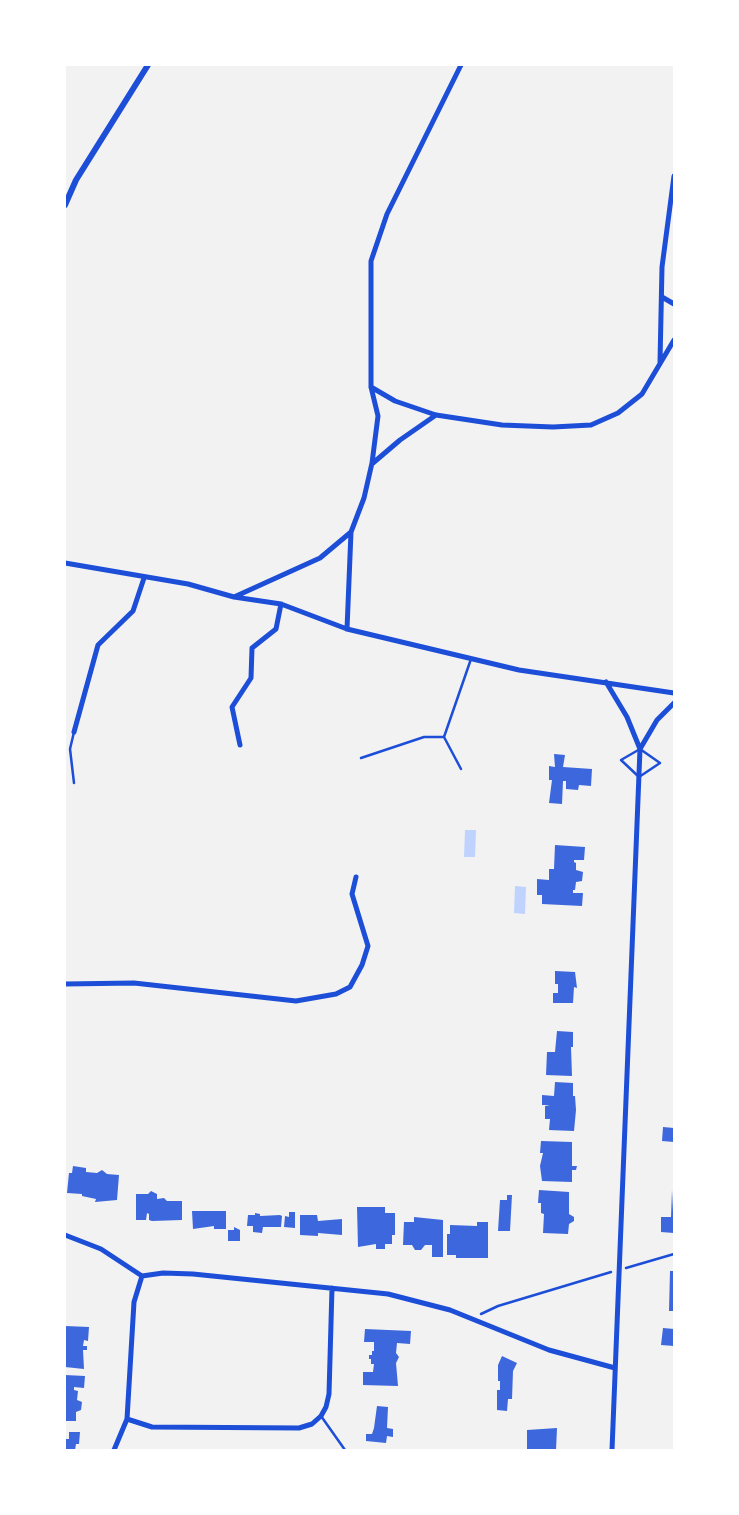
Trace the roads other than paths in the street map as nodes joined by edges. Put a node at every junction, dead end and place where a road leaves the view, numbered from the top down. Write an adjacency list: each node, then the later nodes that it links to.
1 (148, 65): 4 (street)
2 (461, 65): 9 (street)
3 (674, 176): 5 (street)
4 (65, 205)
5 (662, 297): 6 (street); 8 (street)
6 (674, 304)
7 (674, 340): 8 (street)
8 (660, 362): 10 (street)
9 (371, 387): 10 (street); 11 (street)
10 (436, 415): 11 (street)
11 (372, 463): 12 (street)
12 (351, 532): 15 (street); 17 (street)
13 (65, 564): 14 (street)
14 (144, 578): 15 (street); 22 (street)
15 (234, 597): 16 (street)
16 (281, 604): 17 (street); 24 (street)
17 (347, 629): 18 (street)
18 (471, 658): 19 (street); 23 (lane)
19 (606, 682): 20 (street); 25 (street)
20 (674, 693)
21 (674, 702): 25 (street)
22 (74, 732): 28 (lane)
23 (444, 737): 26 (lane); 27 (lane)
24 (240, 745)
25 (640, 749): 34 (street)
26 (361, 758)
27 (461, 769)
28 (74, 783)
29 (356, 877): 30 (street)
30 (65, 984)
31 (65, 1235): 32 (street)
32 (142, 1276): 33 (street); 36 (street)
33 (332, 1288): 34 (street); 35 (street)
34 (615, 1368): 39 (street)
35 (321, 1416): 36 (street); 38 (lane)
36 (127, 1419): 37 (street)
37 (114, 1450)
38 (345, 1450)
39 (612, 1450)

